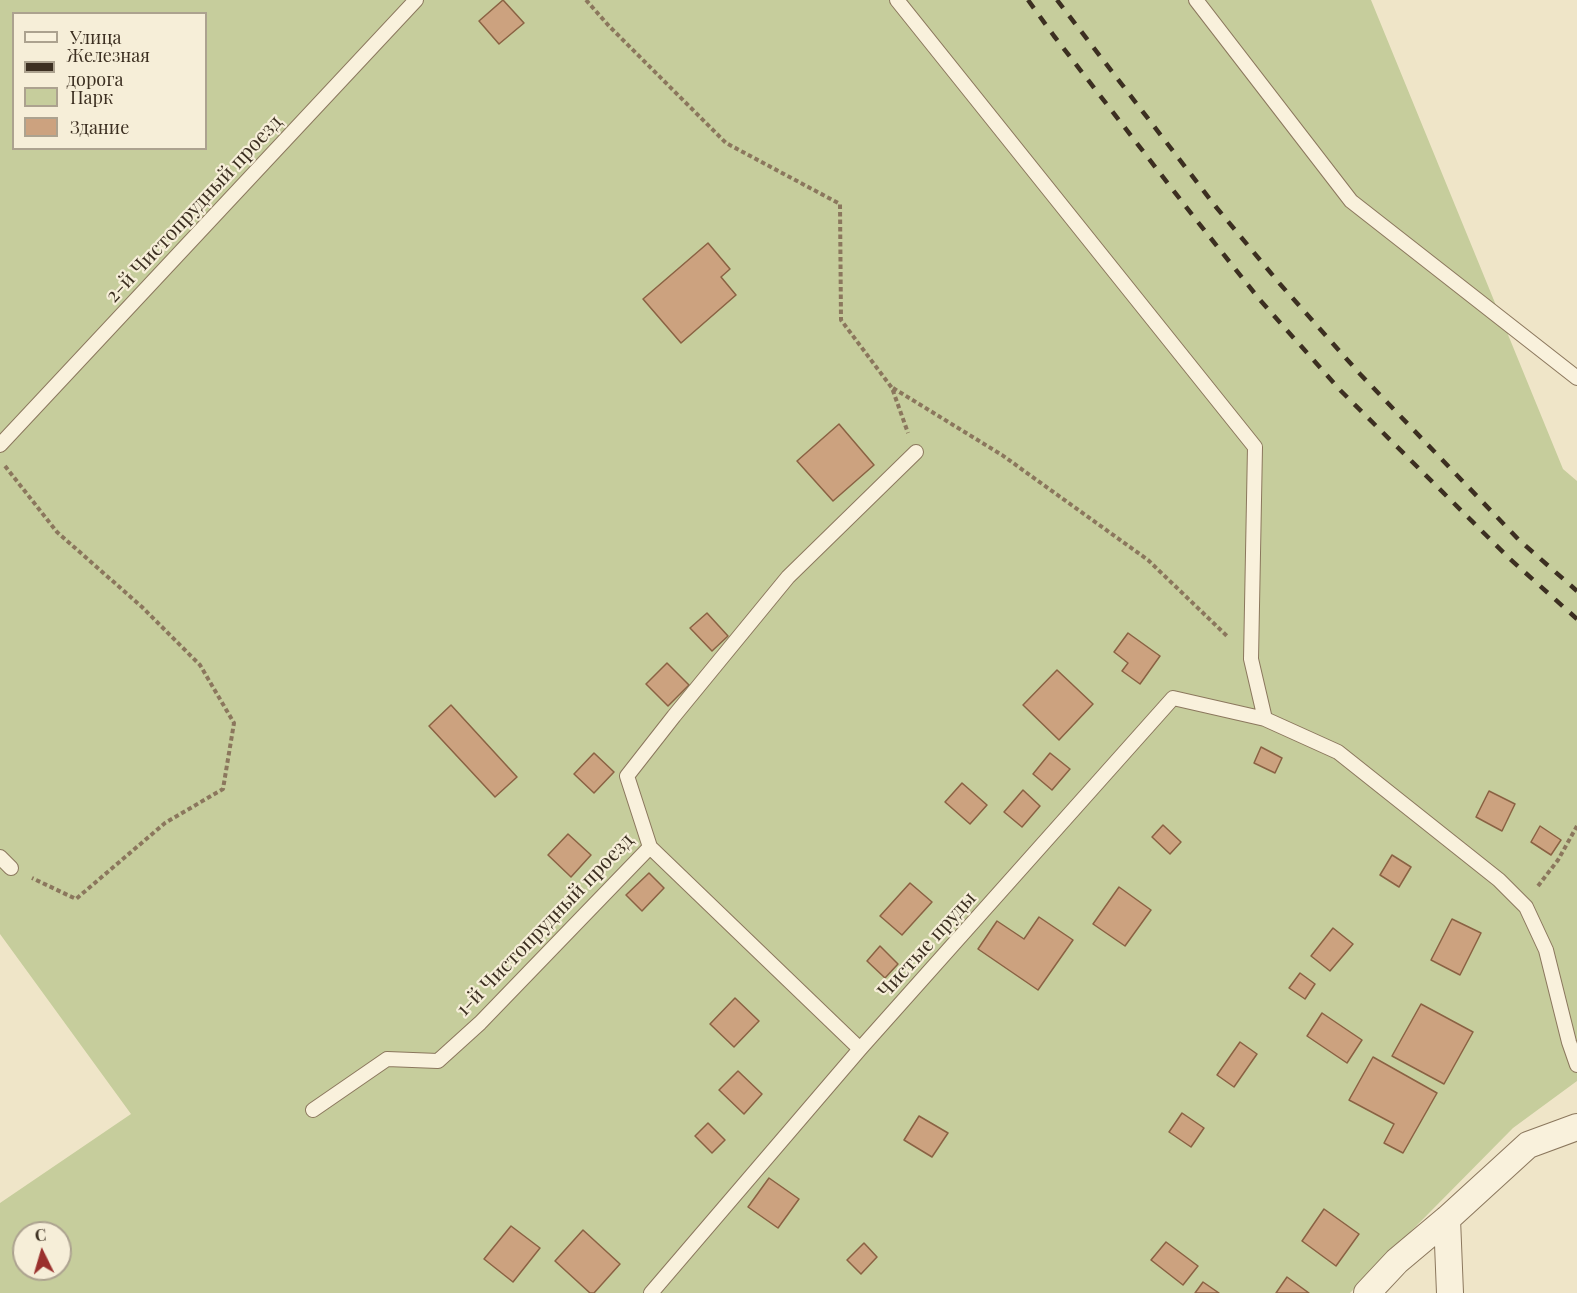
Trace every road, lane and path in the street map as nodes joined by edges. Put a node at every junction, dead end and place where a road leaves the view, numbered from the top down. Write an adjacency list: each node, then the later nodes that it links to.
1 (416, 0): 7 (lane, 2-й Чистопрудный проезд)
2 (586, 0): 6 (path)
3 (897, 0): 10 (lane)
4 (1196, 0): 5 (lane)
5 (1577, 378)
6 (892, 388): 8 (path); 10 (path)
7 (0, 445)
8 (915, 452): 13 (lane, 1-й Чистопрудный проезд)
9 (0, 459): 15 (path)
10 (1251, 659): 11 (lane)
11 (1265, 719): 16 (lane); 17 (lane, Чистые пруды)
12 (1577, 826): 16 (path)
13 (650, 847): 17 (lane); 19 (lane, 1-й Чистопрудный проезд)
14 (0, 856): 15 (lane)
15 (12, 868)
16 (1526, 907): 18 (lane)
17 (860, 1049): 22 (lane, Чистые пруды)
18 (1577, 1065)
19 (313, 1110)
20 (1577, 1127): 21 (street)
21 (1447, 1219): 23 (street); 24 (street)
22 (651, 1293)
23 (1366, 1293)
24 (1450, 1293)

